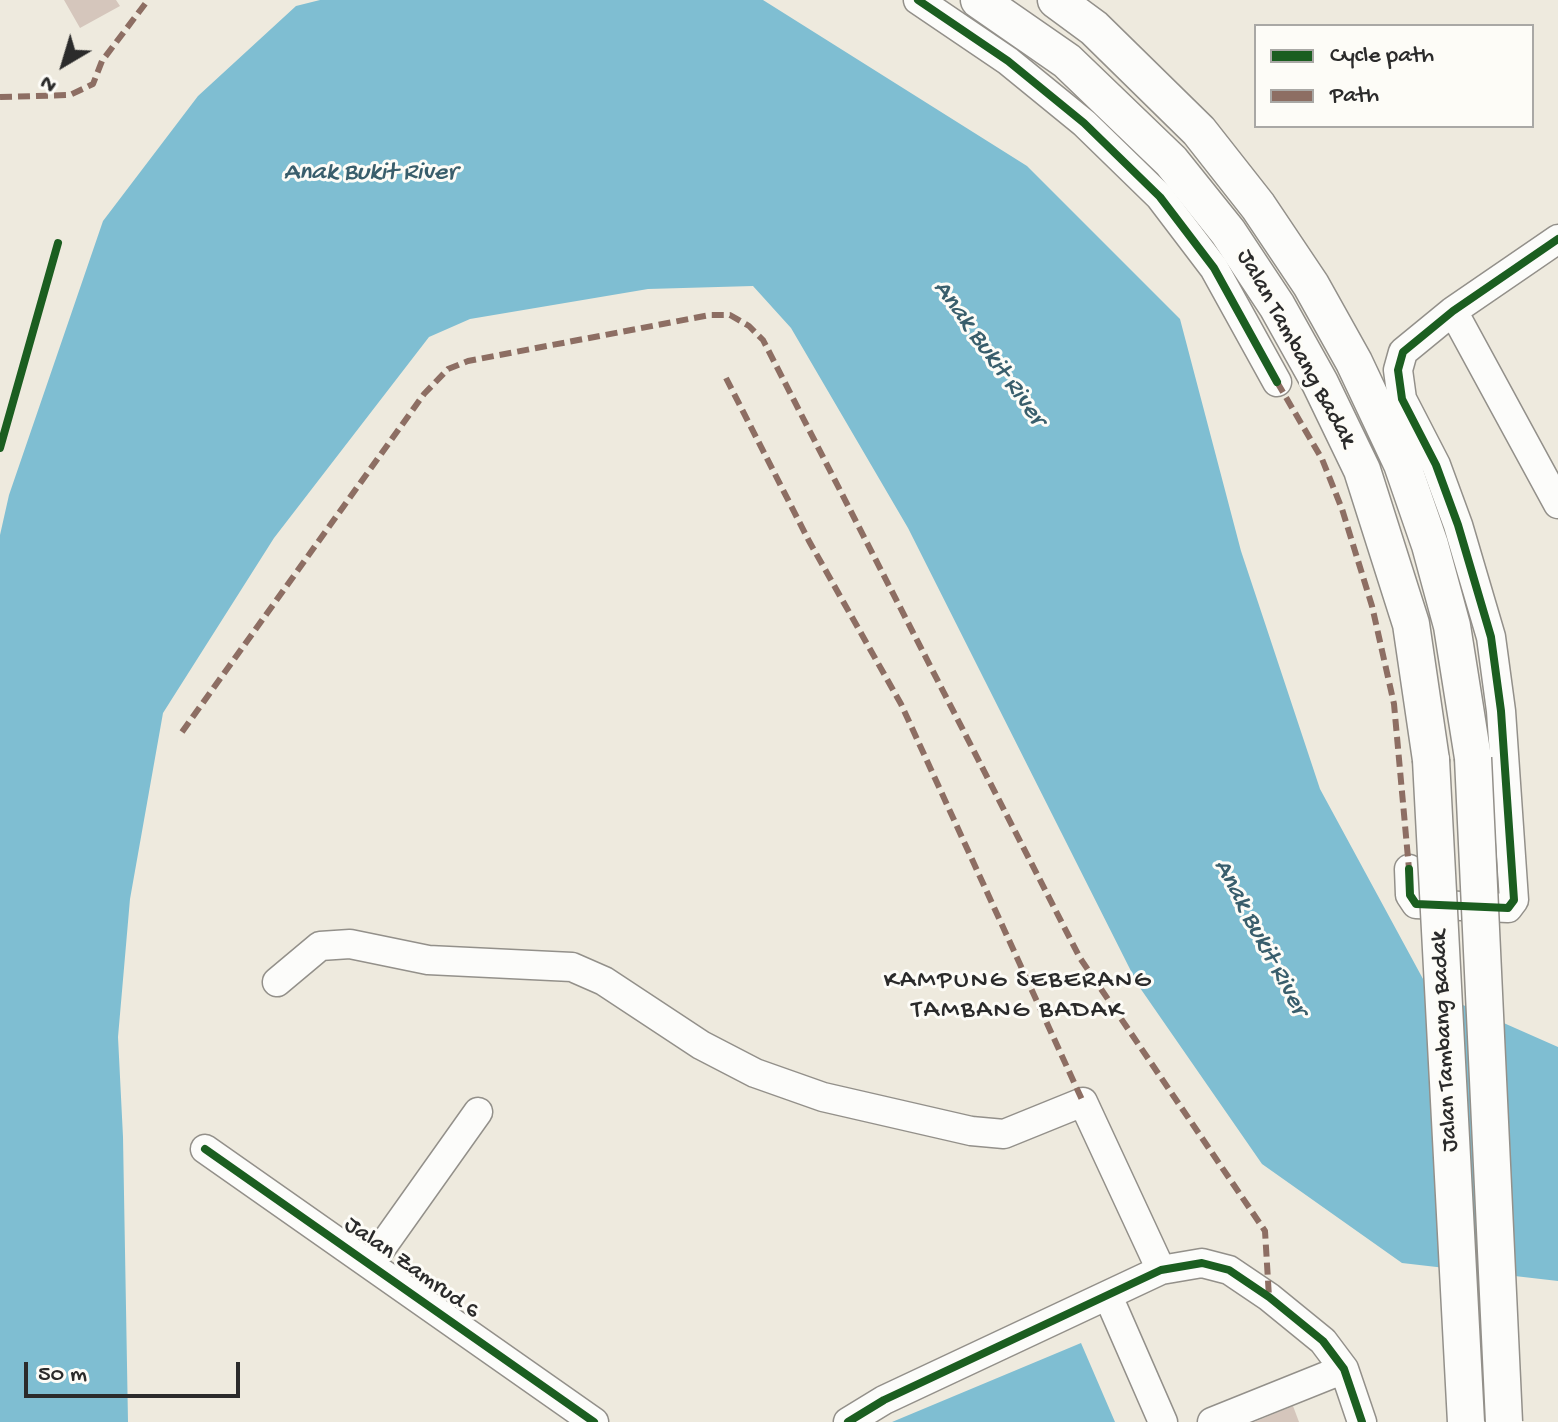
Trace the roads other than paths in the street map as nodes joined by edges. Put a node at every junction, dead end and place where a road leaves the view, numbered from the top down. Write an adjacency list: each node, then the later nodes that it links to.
1 (918, 0): 6 (street)
2 (979, 0): 21 (main road, Jalan Tambang Badak, bridge)
3 (1056, 0): 22 (main road, Jalan Tambang Badak, bridge)
4 (1558, 239): 5 (street)
5 (1453, 311): 7 (street); 8 (street)
6 (1277, 382)
7 (1558, 504)
8 (1409, 869)
9 (277, 982): 13 (street)
10 (478, 1112): 12 (street)
11 (205, 1149): 12 (street, Jalan Zamrud 6)
12 (370, 1264): 16 (street, Jalan Zamrud 6)
13 (1161, 1270): 14 (street); 15 (street)
14 (1108, 1296): 17 (street); 18 (street)
15 (1344, 1369): 19 (street); 20 (street)
16 (594, 1422)
17 (848, 1422)
18 (1163, 1422)
19 (1212, 1422)
20 (1362, 1422)
21 (1466, 1422)
22 (1504, 1422)

